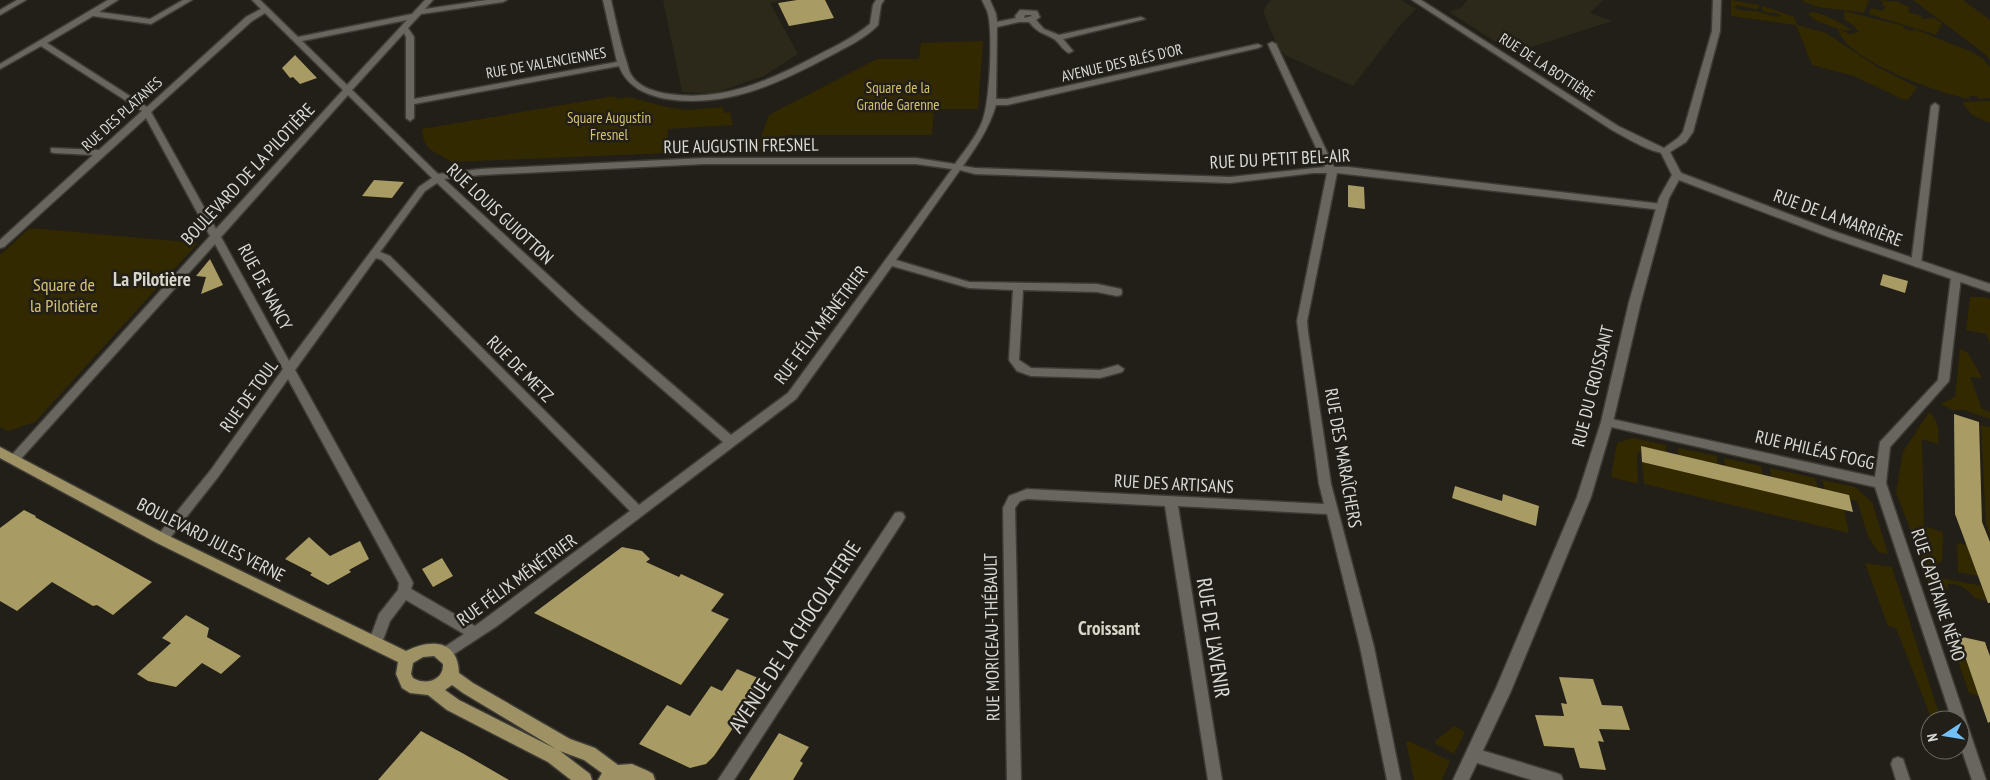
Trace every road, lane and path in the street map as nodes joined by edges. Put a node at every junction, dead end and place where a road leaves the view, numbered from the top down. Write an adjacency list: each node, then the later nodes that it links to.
1 (22, 0): 14 (street)
2 (114, 0): 13 (street)
3 (188, 0): 13 (street)
4 (256, 0): 12 (street, RUE LOUIS GUIOTTON)
5 (429, 0): 15 (street, BOULEVARD DE LA PILOTIÈRE)
6 (503, 0): 15 (street)
7 (607, 0): 25 (street, RUE DE VALENCIENNES)
8 (880, 0): 25 (street)
9 (986, 0): 17 (street, RUE FÉLIX MÉNÉTRIER)
10 (1416, 0): 34 (street, RUE DE LA BOTTIÈRE)
11 (1717, 0): 34 (street)
12 (266, 10): 20 (street, RUE LOUIS GUIOTTON); 31 (street, RUE DES PLATANES)
13 (92, 13): 21 (street)
14 (0, 14)
15 (417, 14): 18 (street, BOULEVARD DE LA PILOTIÈRE); 20 (street)
16 (1141, 19): 19 (street)
17 (994, 26): 19 (street); 29 (street, RUE FÉLIX MÉNÉTRIER)
18 (403, 29): 27 (street, BOULEVARD DE LA PILOTIÈRE); 28 (street)
19 (1058, 38): 24 (street)
20 (296, 40): 27 (street, RUE LOUIS GUIOTTON)
21 (41, 42): 26 (street); 31 (street, RUE DE NANCY)
22 (1272, 44): 37 (street)
23 (1258, 46): 29 (street, AVENUE DES BLÉS D'OR)
24 (1069, 51)
25 (623, 63): 28 (street, RUE DE VALENCIENNES)
26 (0, 67)
27 (348, 91): 39 (street, RUE LOUIS GUIOTTON); 41 (street, BOULEVARD DE LA PILOTIÈRE)
28 (410, 102): 32 (street)
29 (992, 102): 36 (street, RUE FÉLIX MÉNÉTRIER)
30 (1935, 106): 45 (street)
31 (147, 111): 35 (street, RUE DES PLATANES); 41 (street, RUE DE NANCY)
32 (410, 118)
33 (54, 150): 35 (street)
34 (1665, 151): 38 (street)
35 (101, 153): 42 (street, RUE DES PLATANES)
36 (957, 168): 37 (street, RUE DU PETIT BEL-AIR); 39 (street, RUE AUGUSTIN FRESNEL); 44 (street, RUE FÉLIX MÉNÉTRIER)
37 (1330, 169): 40 (street, RUE DU PETIT BEL-AIR); 59 (street, RUE DES MARAÎCHERS)
38 (1677, 175): 40 (street, RUE DU CROISSANT); 45 (street, RUE DE LA MARRIÈRE)
39 (436, 178): 43 (street, RUE DE TOUL); 53 (street, RUE LOUIS GUIOTTON)
40 (1662, 207): 52 (street, RUE DU CROISSANT)
41 (215, 235): 50 (street, RUE DE NANCY); 55 (street, BOULEVARD DE LA PILOTIÈRE)
42 (2, 242)
43 (375, 254): 50 (street, RUE DE TOUL); 60 (street, RUE DE METZ)
44 (890, 262): 47 (street); 53 (street, RUE FÉLIX MÉNÉTRIER)
45 (1916, 264): 46 (street, RUE DE LA MARRIÈRE)
46 (1956, 277): 48 (street, RUE DE LA MARRIÈRE); 56 (street, RUE PHILÉAS FOGG)
47 (1018, 286): 49 (street); 51 (street)
48 (1990, 288)
49 (1117, 292)
50 (288, 369): 62 (street, RUE DE TOUL); 63 (street, RUE DE NANCY)
51 (1118, 369)
52 (1607, 422): 56 (street, RUE PHILÉAS FOGG); 72 (street, RUE DU CROISSANT)
53 (731, 442): 60 (street, RUE FÉLIX MÉNÉTRIER)
54 (0, 452): 55 (main road, BOULEVARD JULES VERNE)
55 (14, 459): 62 (main road, BOULEVARD JULES VERNE)
56 (1880, 483): 70 (street, RUE CAPITAINE NÉMO)
57 (1017, 496): 58 (street, RUE DES ARTISANS); 78 (street, RUE MORICEAU-THÉBAULT)
58 (1171, 502): 59 (street, RUE DES ARTISANS); 79 (street, RUE DE L'AVENIR)
59 (1330, 509): 80 (street, RUE DES MARAÎCHERS)
60 (638, 512): 64 (street, RUE FÉLIX MÉNÉTRIER)
61 (899, 516): 77 (street, AVENUE DE LA CHOCOLATERIE)
62 (162, 539): 65 (main road, BOULEVARD JULES VERNE)
63 (404, 592): 64 (street); 65 (street)
64 (476, 634): 66 (street, RUE FÉLIX MÉNÉTRIER)
65 (375, 644): 67 (main road, BOULEVARD JULES VERNE)
66 (445, 654): 67 (main road); 68 (main road)
67 (406, 659): 69 (main road)
68 (450, 675): 69 (main road); 74 (main road)
69 (431, 688): 75 (main road)
70 (1956, 710)
71 (1970, 752): 84 (street, RUE CAPITAINE NÉMO)
72 (1474, 754): 81 (street, RUE DU CROISSANT); 82 (street)
73 (1898, 764): 83 (street)
74 (611, 776): 76 (main road)
75 (584, 780)
76 (647, 780)
77 (725, 780)
78 (1014, 780)
79 (1215, 780)
80 (1394, 780)
81 (1461, 780)
82 (1556, 780)
83 (1903, 780)
84 (1979, 780)

